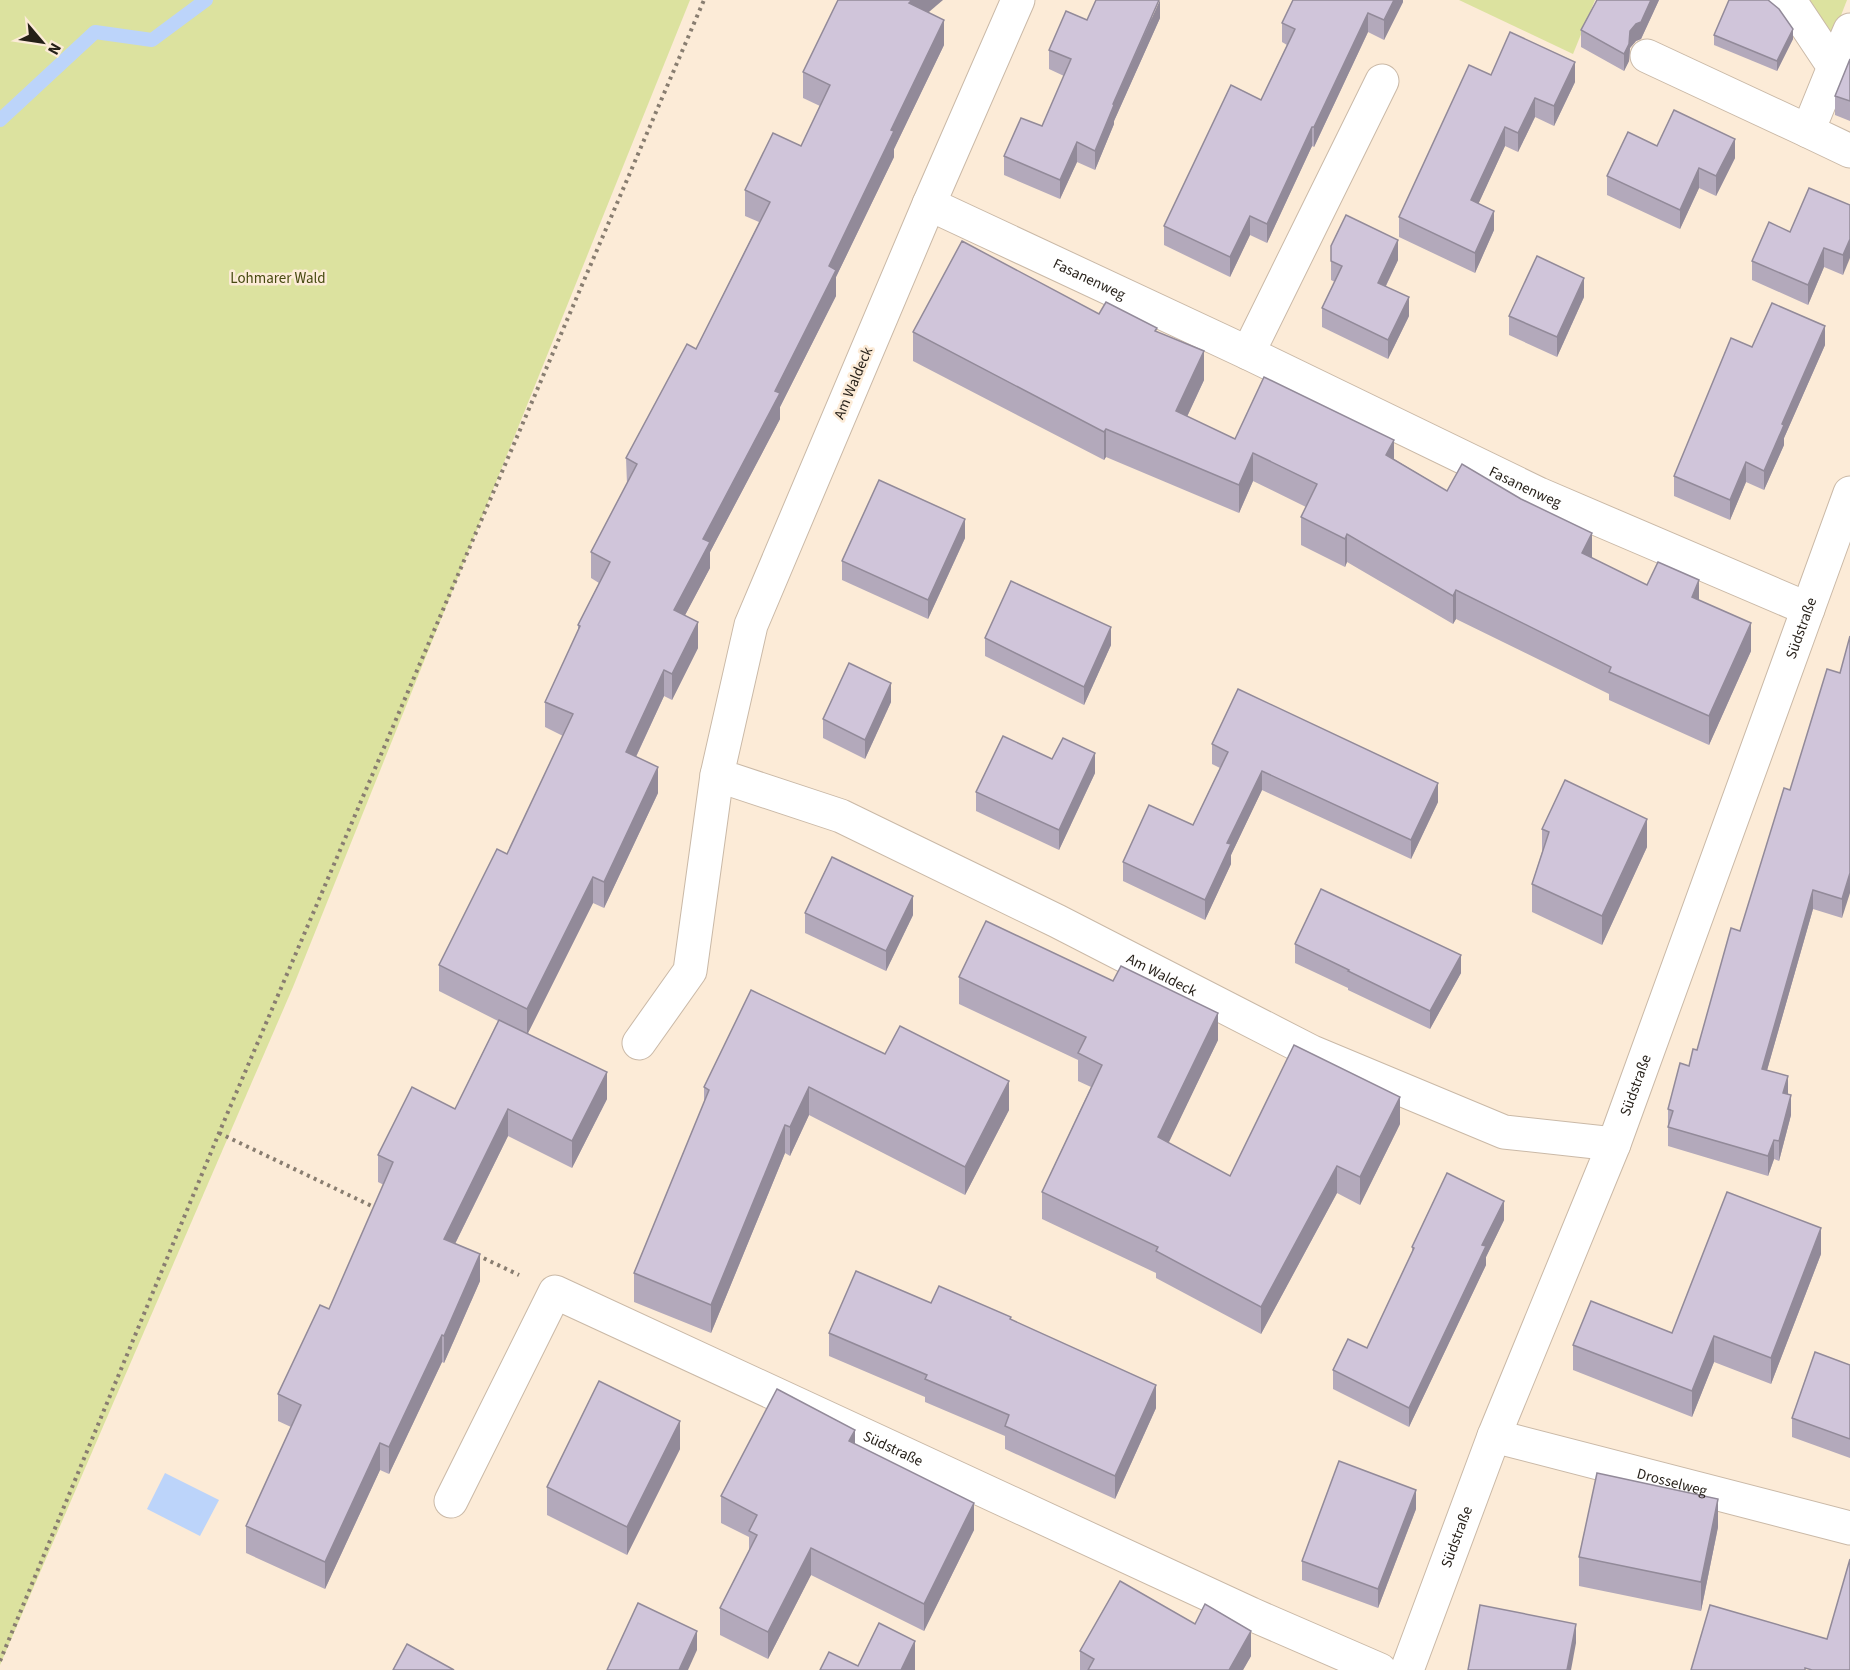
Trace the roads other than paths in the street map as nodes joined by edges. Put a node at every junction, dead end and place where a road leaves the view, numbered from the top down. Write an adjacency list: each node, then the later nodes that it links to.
1 (1018, 0): 9 (street, Am Waldeck)
2 (1784, 0): 5 (street)
3 (1850, 30): 5 (street)
4 (1647, 56): 7 (street)
5 (1834, 67): 7 (street)
6 (1382, 81): 10 (street)
7 (1808, 131): 8 (street)
8 (1850, 151)
9 (929, 204): 10 (street, Fasanenweg); 13 (street, Am Waldeck)
10 (1248, 353): 12 (street, Fasanenweg)
11 (1850, 493): 12 (street, Südstraße)
12 (1808, 609): 15 (street, Südstraße)
13 (717, 776): 14 (street, Am Waldeck); 15 (street, Am Waldeck)
14 (639, 1043)
15 (1614, 1144): 16 (street, Südstraße)
16 (1494, 1436): 18 (street, Drosselweg); 20 (street, Südstraße)
17 (451, 1501): 19 (street, Südstraße)
18 (1850, 1528)
19 (1380, 1670)
20 (1407, 1670)

